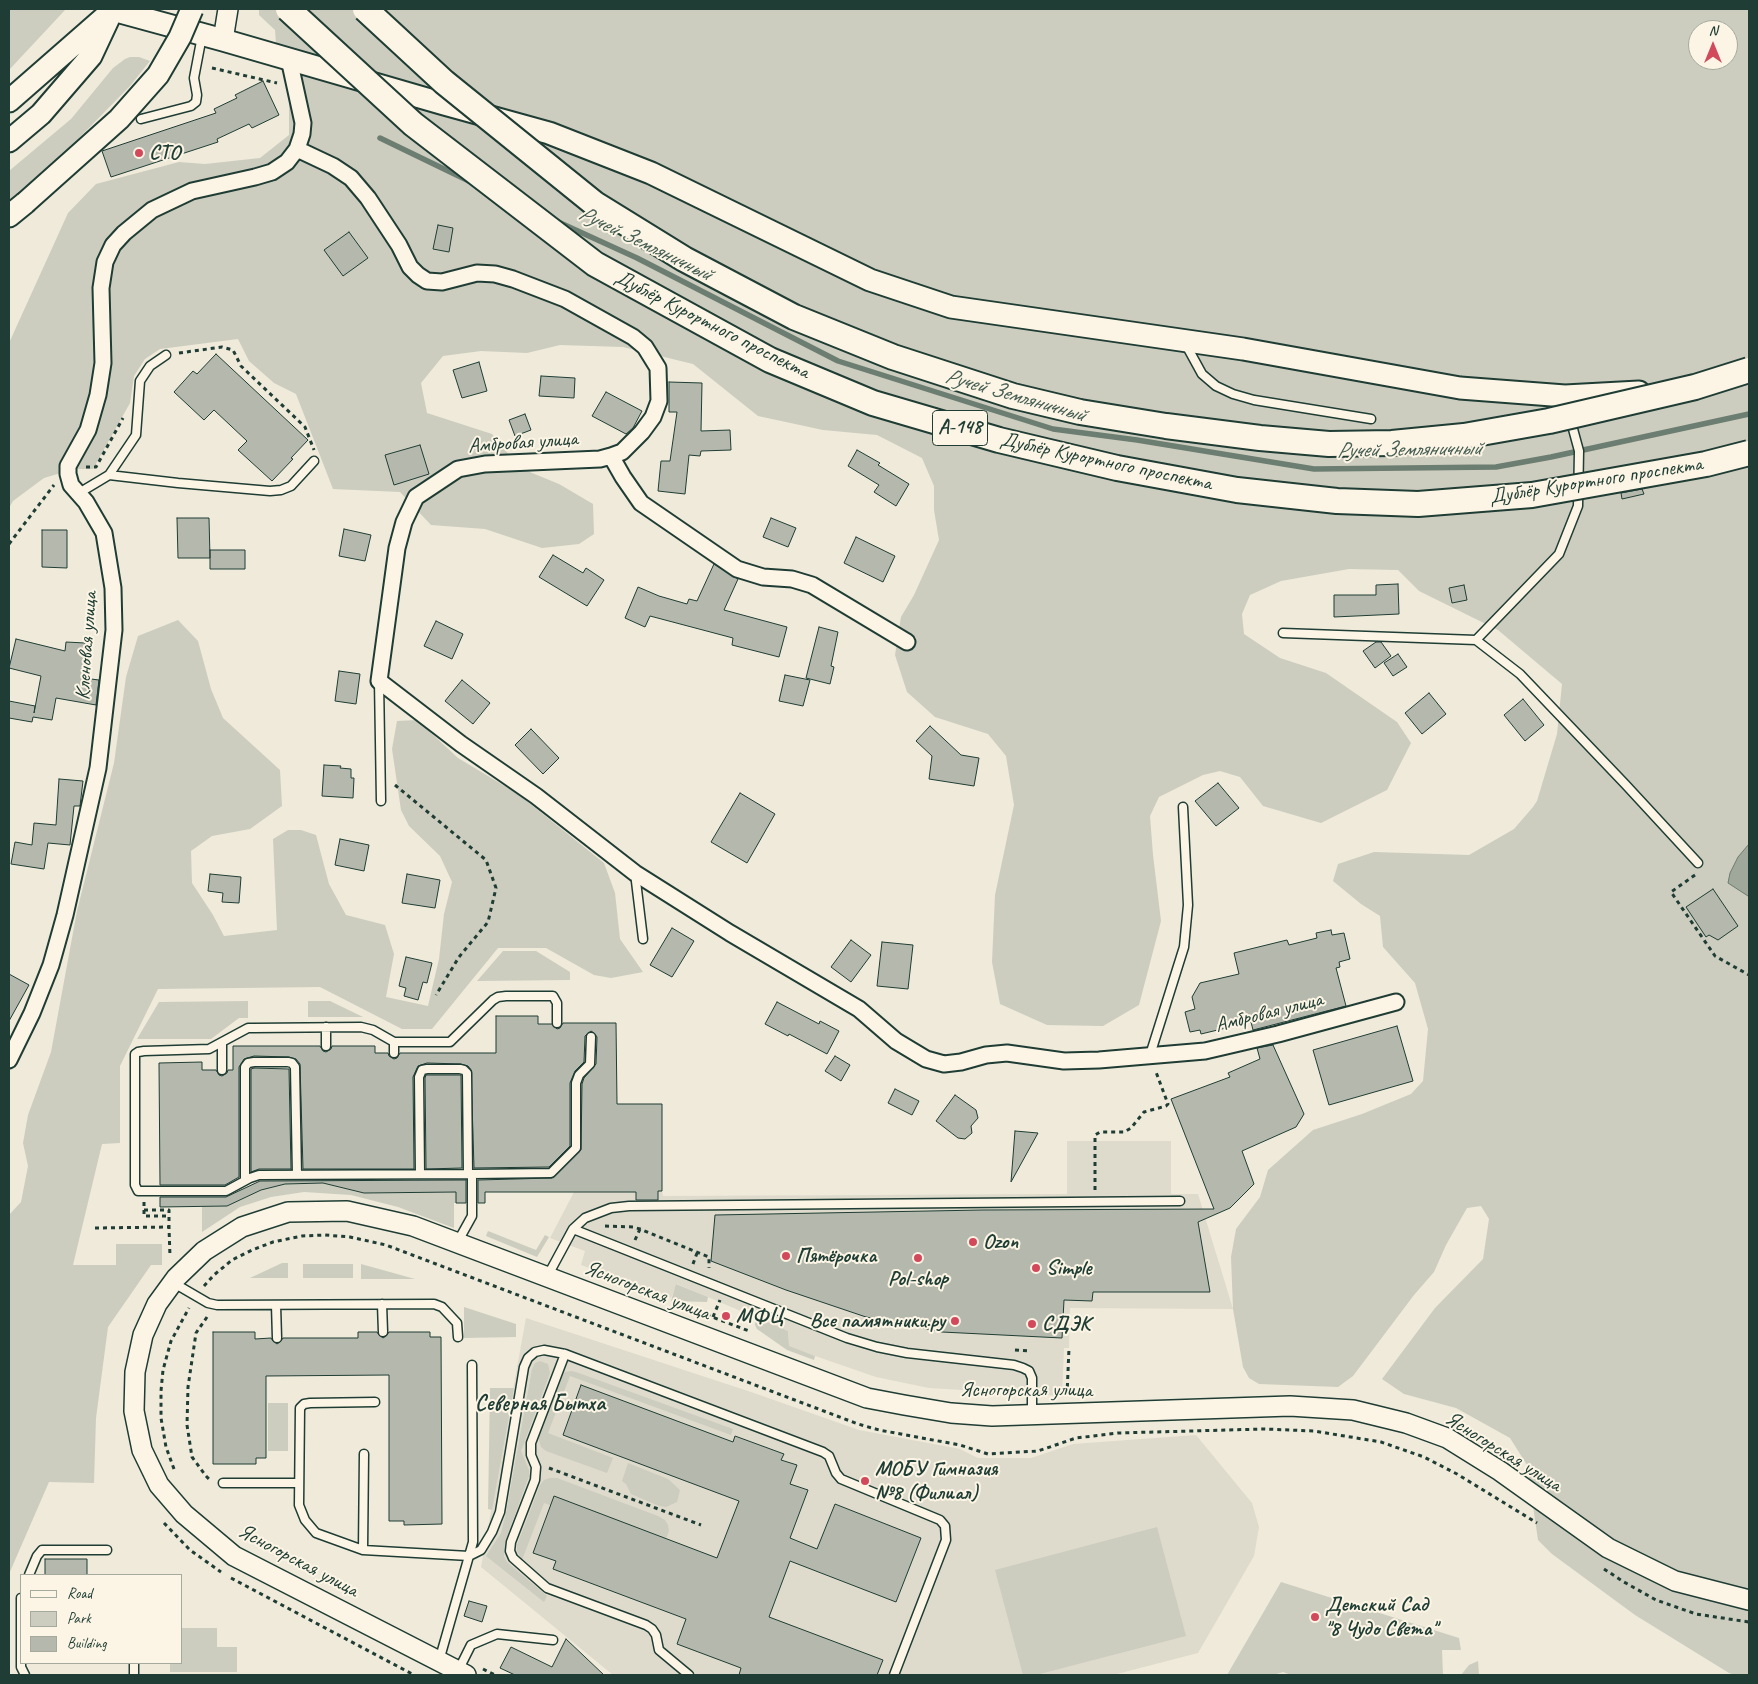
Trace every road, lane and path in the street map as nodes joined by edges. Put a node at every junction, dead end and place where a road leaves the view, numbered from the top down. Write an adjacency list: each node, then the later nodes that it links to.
1 (113, 9): 6 (main road); 10 (main road); 12 (main road)
2 (192, 9): 14 (main road, bridge)
3 (228, 9): 6 (street)
4 (288, 9): 22 (main road, Дублёр Курортного проспекта / А-148, bridge)
5 (365, 9): 17 (main road, Дублёр Курортного проспекта / А-148, bridge)
6 (213, 37): 7 (main road); 11 (lane)
7 (289, 59): 13 (street); 15 (main road)
8 (212, 68): 9 (path)
9 (279, 83)
10 (9, 101)
11 (141, 119)
12 (9, 141)
13 (297, 149): 23 (street); 25 (street)
14 (9, 216)
15 (1183, 339): 19 (main road); 21 (lane)
16 (166, 355): 24 (path); 27 (lane)
17 (1749, 370)
18 (1749, 377): 19 (main road)
19 (1565, 396): 31 (lane)
20 (128, 410): 26 (path)
21 (1371, 419)
22 (1749, 453)
23 (611, 456): 32 (street); 33 (street, Амбровая улица)
24 (314, 461): 27 (lane)
25 (68, 466): 28 (street, Кленовая улица); 29 (path)
26 (94, 467)
27 (109, 475): 28 (lane)
28 (79, 493): 51 (street, Кленовая улица)
29 (9, 544)
30 (1283, 633): 31 (lane)
31 (1476, 640): 37 (lane)
32 (907, 642)
33 (379, 681): 34 (lane); 38 (street)
34 (381, 774): 35 (lane); 41 (path)
35 (381, 801)
36 (1183, 807): 50 (lane)
37 (1698, 864): 40 (path)
38 (635, 873): 39 (lane); 50 (street, Амбровая улица)
39 (642, 939)
40 (1749, 975)
41 (436, 995)
42 (1396, 1002): 50 (street, Амбровая улица)
43 (557, 1024): 46 (lane)
44 (326, 1028): 46 (lane); 47 (lane); 48 (lane)
45 (591, 1037): 54 (lane)
46 (394, 1042): 49 (lane)
47 (222, 1043): 52 (lane); 56 (lane)
48 (326, 1046)
49 (394, 1053)
50 (1150, 1055): 58 (path)
51 (9, 1060)
52 (222, 1070)
53 (420, 1174): 54 (lane); 54 (lane); 55 (lane)
54 (470, 1174): 67 (lane)
55 (297, 1175): 56 (lane); 56 (lane)
56 (245, 1180)
57 (1180, 1201): 58 (lane)
58 (1095, 1202): 65 (lane)
59 (144, 1210): 61 (path)
60 (144, 1216): 61 (path)
61 (170, 1216): 63 (path)
62 (598, 1226): 66 (path)
63 (170, 1227): 64 (path); 70 (path)
64 (95, 1228)
65 (573, 1229): 73 (lane); 92 (lane)
66 (640, 1229): 68 (path); 69 (path)
67 (457, 1243): 73 (street, Ясногорская улица); 74 (street, Ясногорская улица)
68 (633, 1243)
69 (698, 1252): 72 (path); 72 (path)
70 (170, 1262)
71 (686, 1264): 72 (path)
72 (692, 1266)
73 (547, 1277): 92 (street, Ясногорская улица)
74 (172, 1282): 77 (lane); 107 (street, Ясногорская улица)
75 (720, 1299): 80 (path)
76 (382, 1304): 78 (lane); 81 (lane); 83 (lane)
77 (215, 1305): 78 (lane); 95 (path)
78 (276, 1305): 84 (lane)
79 (698, 1311): 80 (path)
80 (714, 1317): 82 (path)
81 (383, 1332)
82 (751, 1333)
83 (458, 1337)
84 (276, 1338)
85 (1070, 1348): 90 (path)
86 (1010, 1350): 87 (path)
87 (1029, 1351)
88 (565, 1354): 94 (lane); 101 (lane); 111 (lane)
89 (472, 1365): 101 (lane)
90 (1067, 1401)
91 (375, 1402): 96 (lane)
92 (1032, 1415): 105 (street, Ясногорская улица)
93 (364, 1454): 100 (lane)
94 (533, 1462): 98 (path); 110 (lane)
95 (223, 1483): 96 (lane)
96 (299, 1483): 100 (lane)
97 (163, 1522): 102 (path)
98 (701, 1525)
99 (107, 1550): 103 (lane)
100 (363, 1550): 101 (lane)
101 (469, 1556): 107 (lane)
102 (222, 1573)
103 (29, 1574)
104 (231, 1578): 109 (path)
105 (1749, 1600)
106 (553, 1640): 108 (lane)
107 (439, 1661): 108 (street, Ясногорская улица)
108 (462, 1673)
109 (414, 1675)
110 (688, 1675)
111 (894, 1675)

